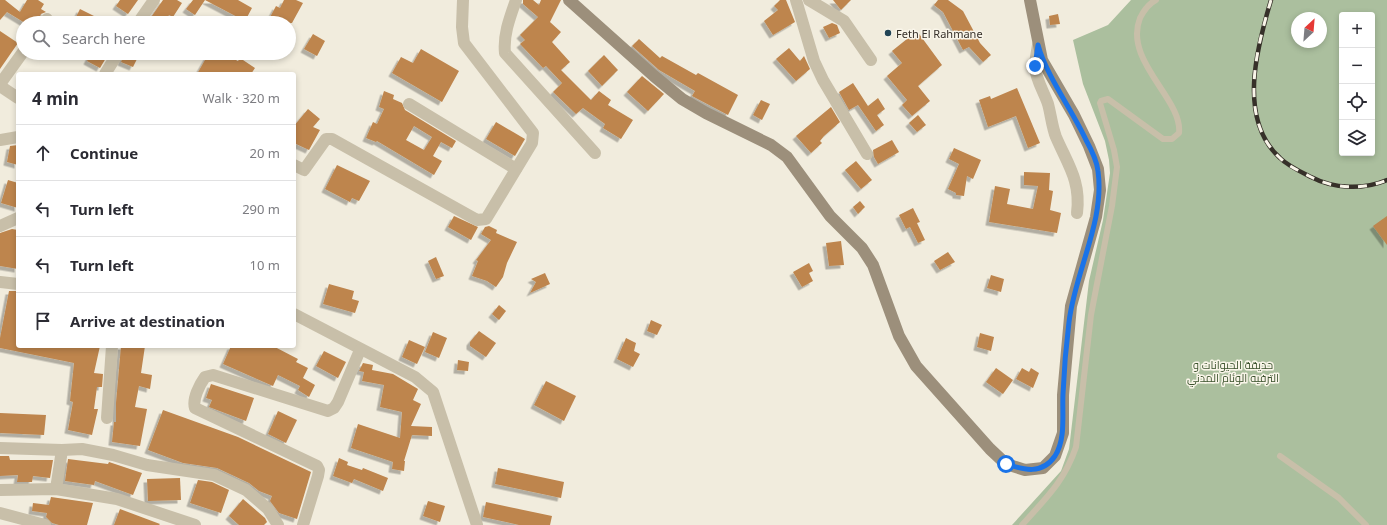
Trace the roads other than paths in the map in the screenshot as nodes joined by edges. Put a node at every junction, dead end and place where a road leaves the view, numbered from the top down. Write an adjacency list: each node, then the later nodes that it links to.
1 (154, 0): 9 (street)
2 (463, 0): 23 (street)
3 (516, 0): 20 (street)
4 (569, 0): 10 (street)
5 (796, 0): 21 (street)
6 (809, 0): 13 (street)
7 (1030, 0): 10 (street)
8 (1156, 0): 44 (lane)
9 (143, 16)
10 (1038, 45): 24 (street)
11 (17, 60): 15 (street)
12 (114, 60): 14 (street)
13 (871, 60)
14 (106, 72)
15 (0, 85): 16 (street)
16 (16, 97)
17 (409, 104): 23 (street)
18 (16, 137): 19 (street)
19 (0, 140)
20 (595, 153)
21 (867, 154)
22 (296, 166): 23 (street)
23 (516, 169)
24 (1077, 213)
25 (16, 219): 26 (street)
26 (0, 226)
27 (0, 282): 28 (street)
28 (16, 284)
29 (296, 315): 31 (street)
30 (112, 348): 32 (street)
31 (360, 350): 42 (street); 43 (street)
32 (107, 418)
33 (0, 448): 34 (street)
34 (62, 450): 36 (street); 41 (street)
35 (1280, 456): 45 (lane)
36 (56, 489): 37 (street); 40 (street)
37 (0, 490)
38 (0, 513): 39 (street)
39 (45, 525)
40 (195, 525)
41 (278, 525)
42 (302, 525)
43 (477, 525)
44 (1022, 525)
45 (1366, 525)

